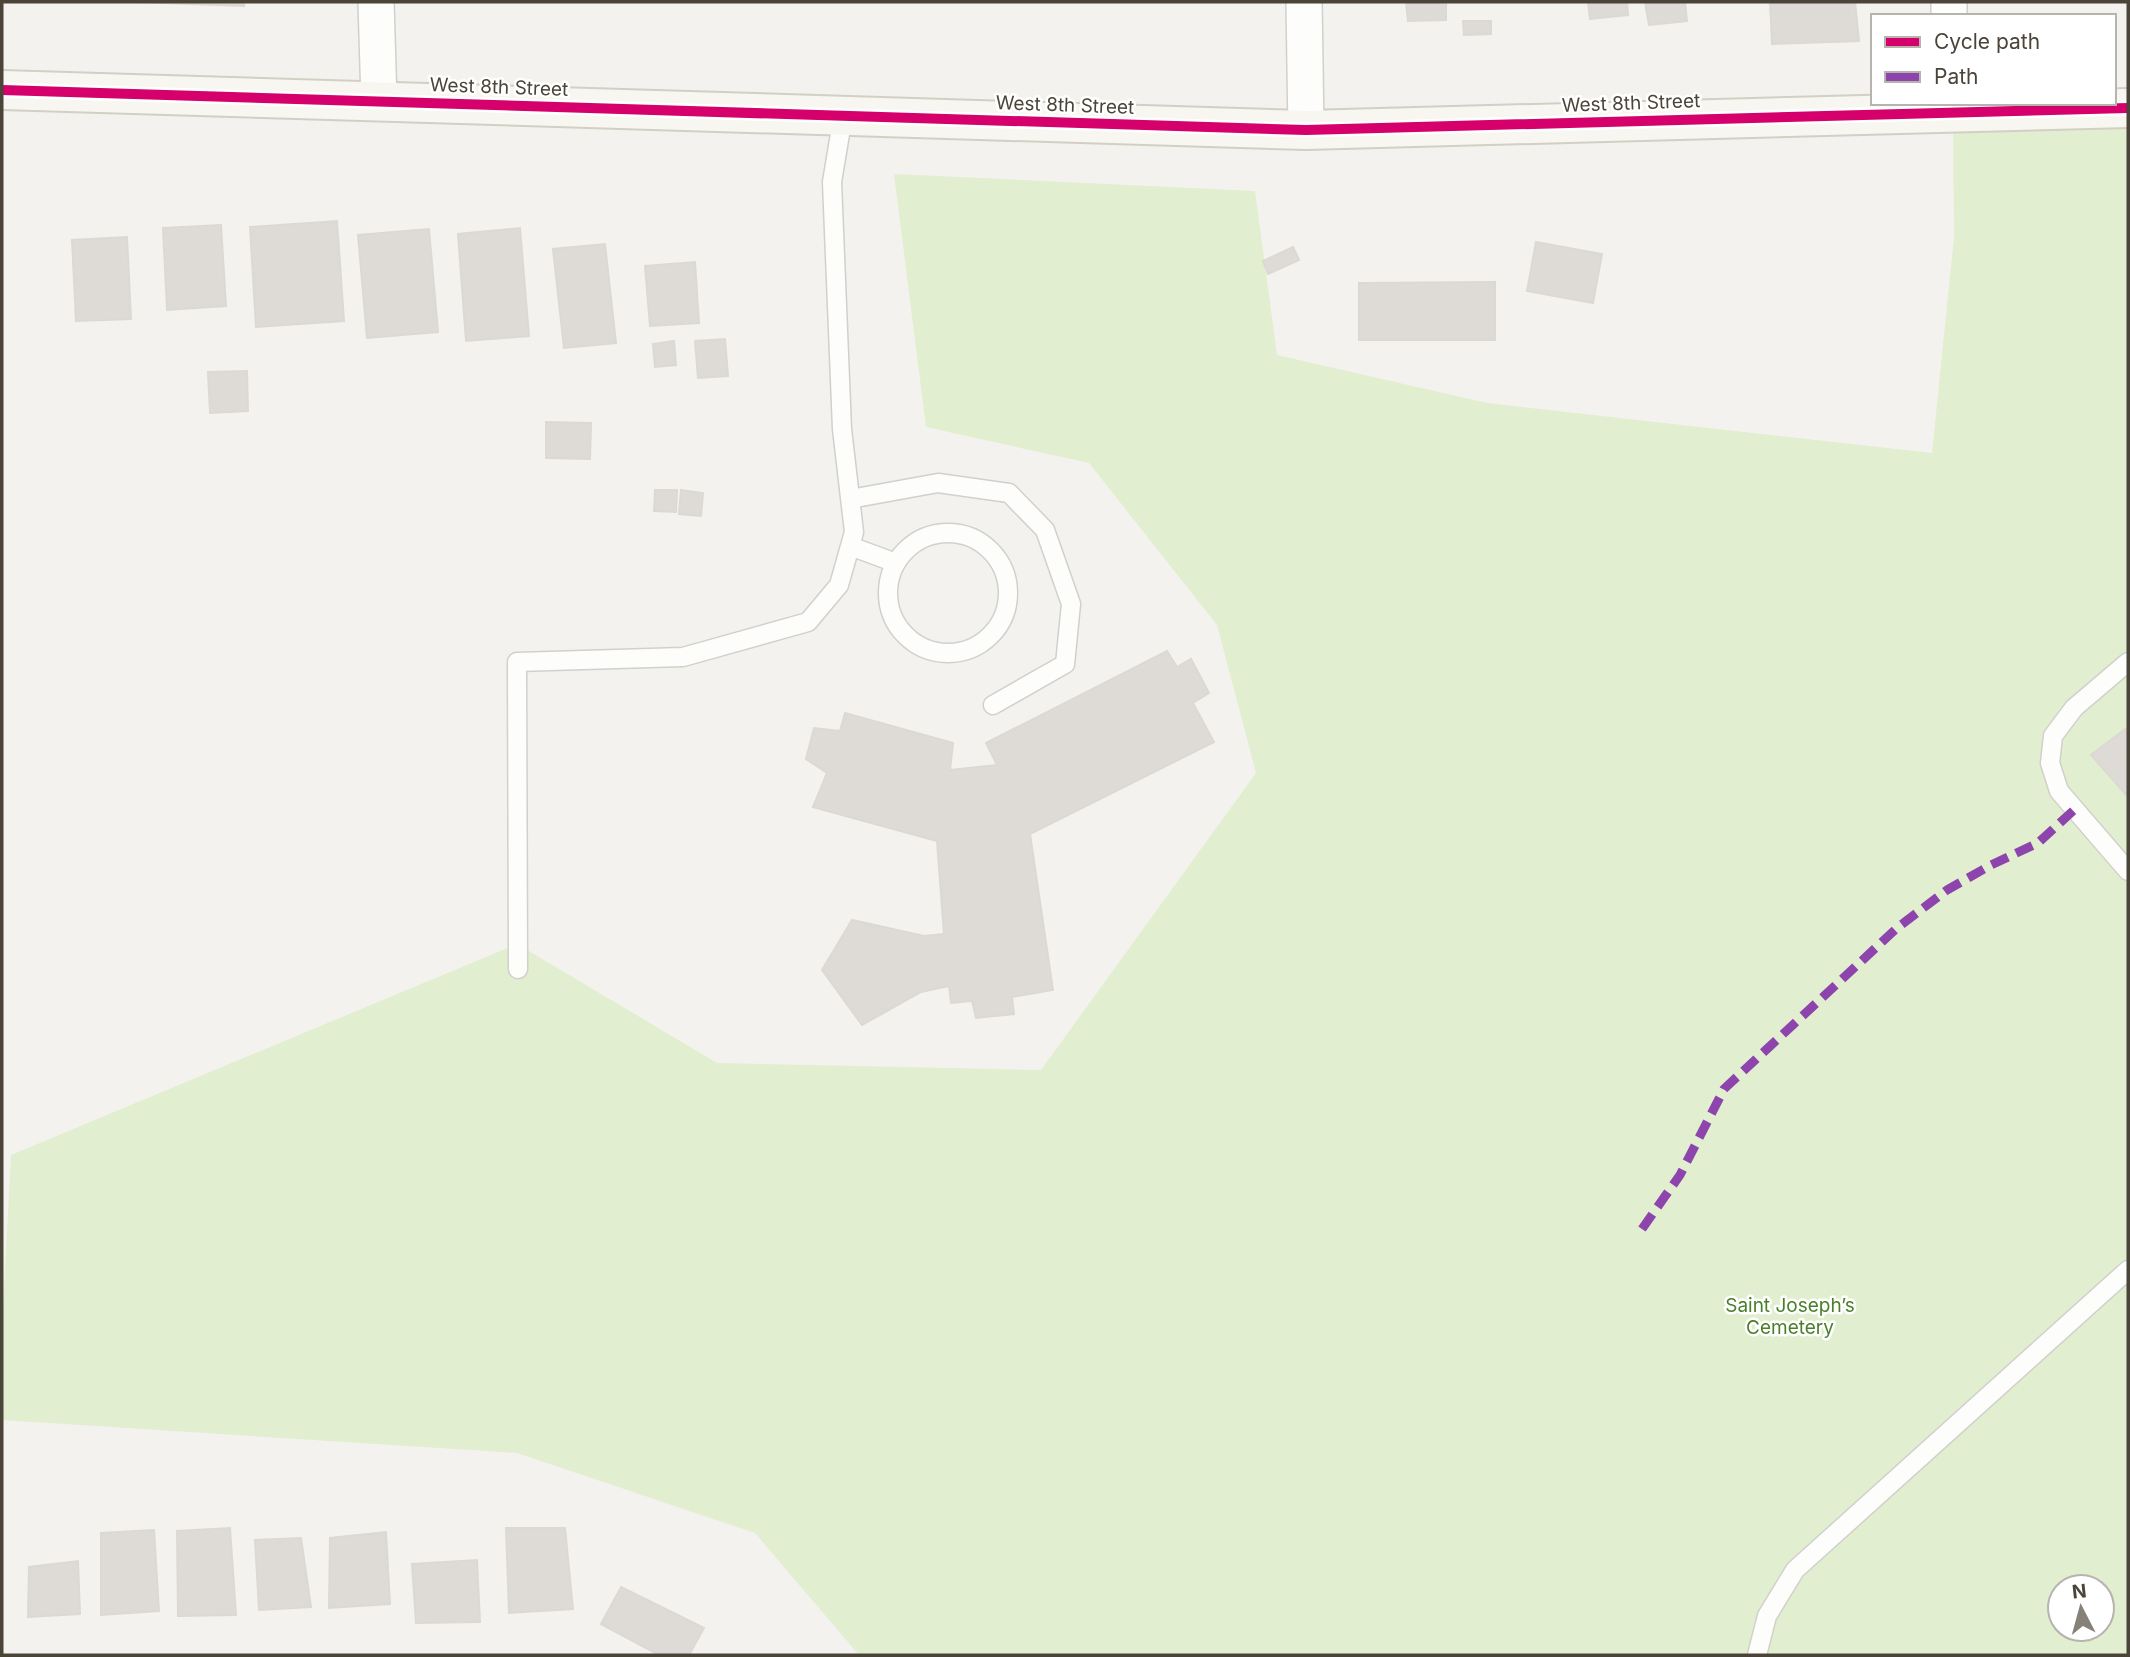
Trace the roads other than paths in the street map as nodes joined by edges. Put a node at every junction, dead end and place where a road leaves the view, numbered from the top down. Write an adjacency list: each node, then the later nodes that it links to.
1 (376, 2): 4 (street)
2 (1304, 2): 8 (street)
3 (2, 90): 4 (street, West 8th Street)
4 (379, 101): 7 (street, West 8th Street)
5 (2128, 107): 6 (street, West 8th Street)
6 (1953, 108): 8 (street, West 8th Street)
7 (843, 116): 8 (street, West 8th Street); 9 (lane)
8 (1306, 130)
9 (850, 499): 10 (lane); 13 (lane)
10 (850, 546): 11 (lane); 15 (lane)
11 (895, 563): 11 (lane)
12 (2128, 662): 14 (lane)
13 (993, 705)
14 (2128, 871)
15 (518, 969)
16 (2128, 1270): 17 (lane)
17 (1757, 1655)

